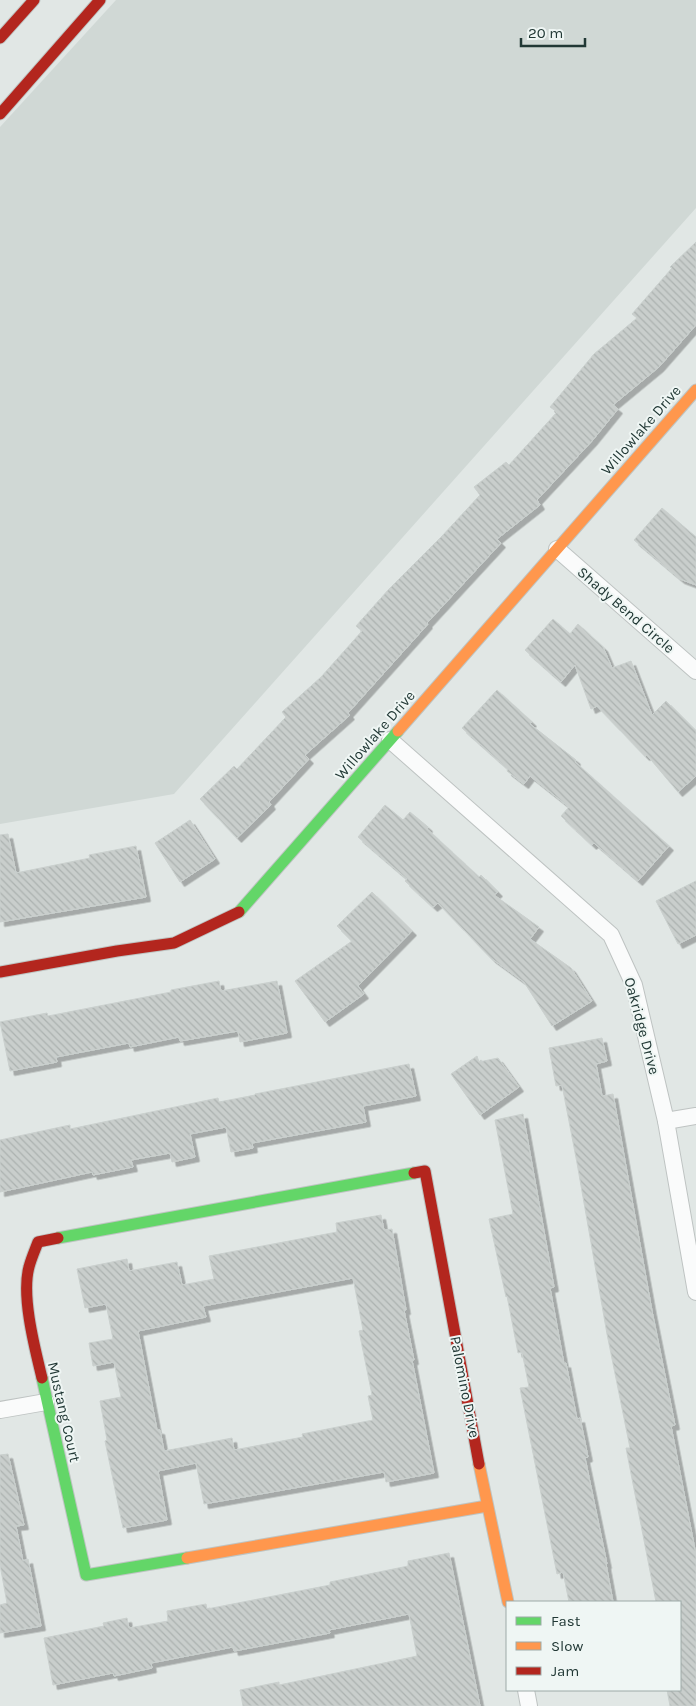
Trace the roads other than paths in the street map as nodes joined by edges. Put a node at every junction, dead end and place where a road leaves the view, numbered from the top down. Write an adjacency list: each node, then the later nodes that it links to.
1 (34, 0): 3 (street)
2 (100, 0): 4 (street)
3 (0, 38)
4 (0, 114)
5 (696, 390): 6 (street, Willowlake Drive)
6 (557, 549): 7 (street, Shady Bend Circle); 8 (street, Willowlake Drive)
7 (696, 671)
8 (390, 740): 9 (street, Willowlake Drive); 11 (street, Oakridge Drive)
9 (0, 972)
10 (696, 1116): 11 (street)
11 (666, 1121): 13 (street, Oakridge Drive)
12 (425, 1172): 14 (street, Mustang Court); 16 (street, Palomino Drive)
13 (696, 1292)
14 (46, 1402): 15 (street); 16 (street, Mustang Court)
15 (0, 1410)
16 (487, 1506): 17 (street, Palomino Drive)
17 (508, 1601)
18 (526, 1691): 19 (street)
19 (529, 1706)

